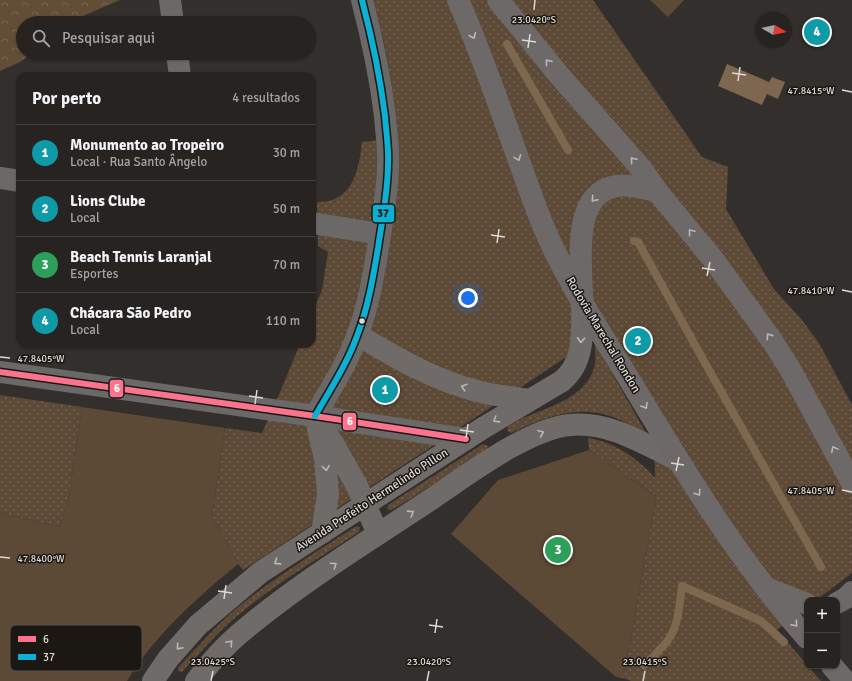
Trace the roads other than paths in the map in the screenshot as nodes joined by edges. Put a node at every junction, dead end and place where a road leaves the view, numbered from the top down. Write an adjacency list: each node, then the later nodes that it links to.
1 (170, 0): 5 (street)
2 (362, 0): 12 (street)
3 (458, 0): 13 (main road, Rodovia Marechal Rondon, one-way to 13)
4 (498, 0): 10 (main road, one-way to 4)
5 (172, 16)
6 (178, 60): 7 (street)
7 (179, 72)
8 (0, 178): 9 (street)
9 (16, 180)
10 (656, 191): 13 (main road, one-way to 13); 20 (main road, one-way to 10)
11 (316, 224): 12 (street)
12 (380, 234): 14 (street)
13 (582, 301): 16 (main road, Avenida Prefeito Hermelindo Pillon, one-way to 16); 19 (main road, Rodovia Marechal Rondon, one-way to 19)
14 (358, 335): 16 (main road, one-way to 14); 17 (street)
15 (0, 372): 17 (street)
16 (529, 400): 18 (main road, Avenida Prefeito Hermelindo Pillon, one-way to 18)
17 (315, 416): 18 (street); 21 (main road); 22 (main road, one-way to 22)
18 (466, 439): 21 (main road, Avenida Prefeito Hermelindo Pillon)
19 (678, 460): 23 (main road, one-way to 19); 24 (main road, Rodovia Marechal Rondon, one-way to 24)
20 (852, 483)
21 (365, 504): 22 (main road, Avenida Prefeito Hermelindo Pillon); 23 (main road)
22 (322, 533): 30 (main road, Avenida Prefeito Hermelindo Pillon, one-way to 30)
23 (378, 534): 31 (main road, one-way to 23)
24 (766, 588): 27 (main road); 28 (main road, Rodovia Marechal Rondon, one-way to 28)
25 (852, 592): 26 (main road)
26 (840, 601)
27 (804, 603)
28 (804, 635)
29 (835, 669): 32 (main road)
30 (158, 679)
31 (196, 681)
32 (845, 681)

